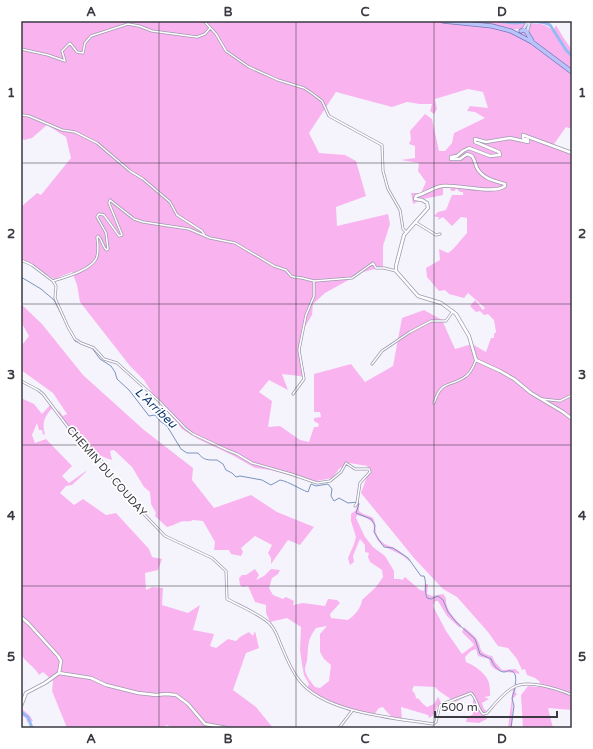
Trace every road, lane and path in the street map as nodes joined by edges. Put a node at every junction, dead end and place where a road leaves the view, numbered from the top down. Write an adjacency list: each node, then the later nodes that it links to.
1 (204, 21): 5 (street)
2 (443, 21): 6 (main road)
3 (529, 21): 4 (main road)
4 (527, 25): 6 (main road); 7 (main road)
5 (210, 28): 9 (street); 14 (street)
6 (522, 33): 7 (main road); 8 (main road)
7 (527, 33): 8 (main road)
8 (532, 42): 10 (main road)
9 (21, 49)
10 (572, 72)
11 (22, 115): 16 (street)
12 (572, 153): 13 (street)
13 (415, 222): 14 (street); 15 (street)
14 (406, 232): 18 (street)
15 (440, 234)
16 (205, 236): 19 (street); 20 (street)
17 (21, 260): 19 (street)
18 (396, 271): 20 (street); 21 (street)
19 (53, 280): 30 (street)
20 (314, 281): 25 (street)
21 (453, 311): 22 (street); 23 (street)
22 (476, 360): 27 (street); 28 (street)
23 (372, 364)
24 (21, 381): 35 (street, CHEMIN DU COUDAY)
25 (293, 394)
26 (572, 395): 27 (street)
27 (541, 399): 29 (street)
28 (434, 402)
29 (572, 419)
30 (355, 506)
31 (21, 617): 32 (street)
32 (59, 673): 34 (street); 36 (street)
33 (572, 695): 35 (street)
34 (21, 706)
35 (352, 710): 37 (street)
36 (227, 728)
37 (339, 728)

